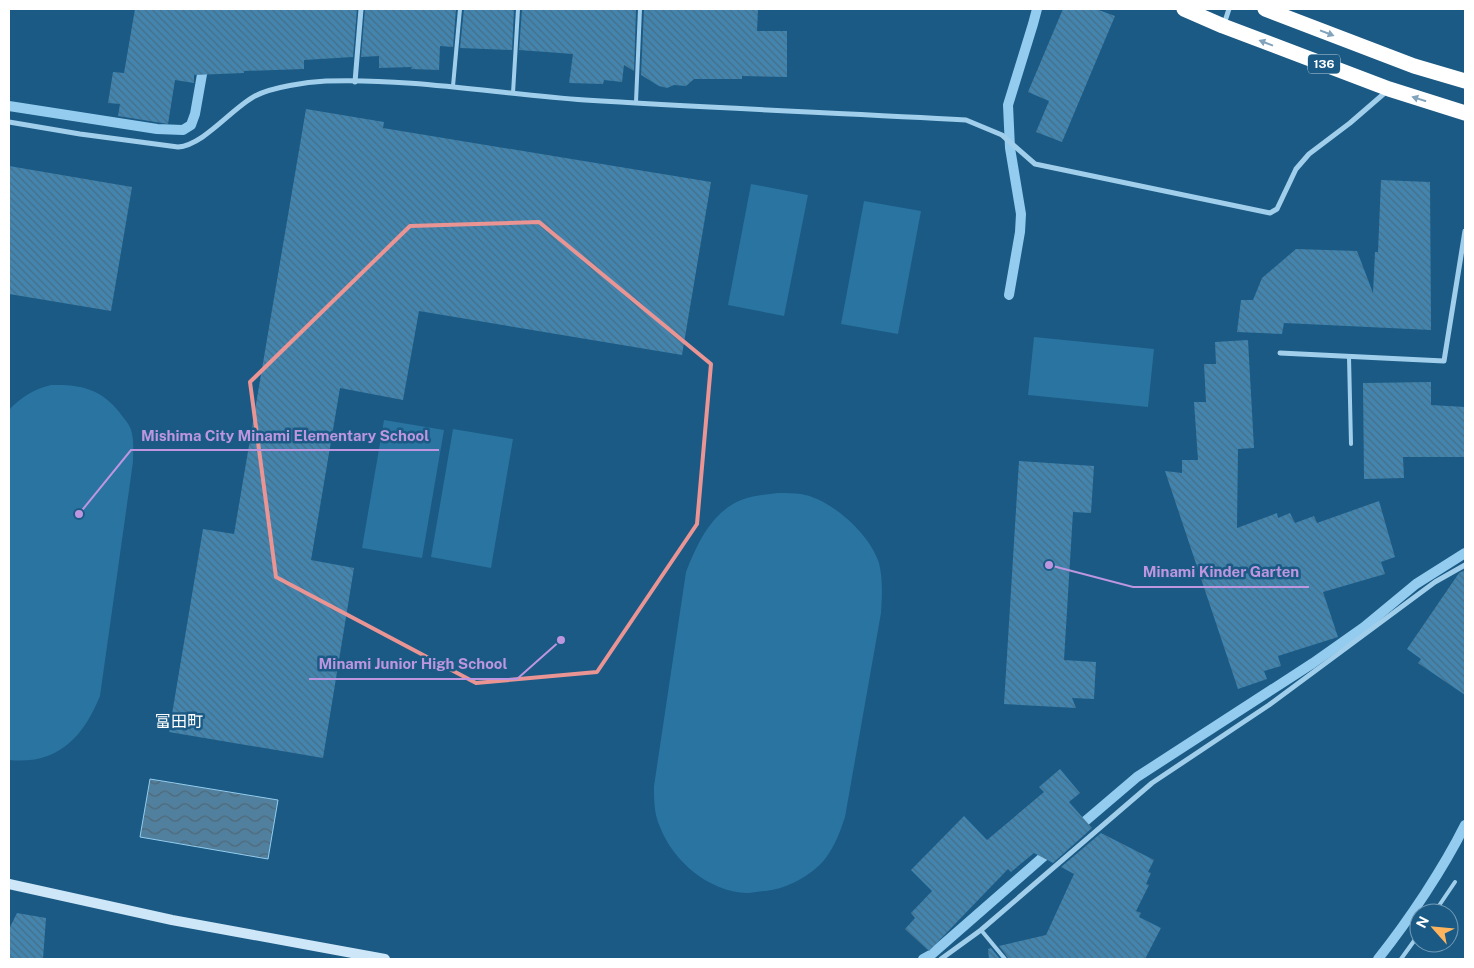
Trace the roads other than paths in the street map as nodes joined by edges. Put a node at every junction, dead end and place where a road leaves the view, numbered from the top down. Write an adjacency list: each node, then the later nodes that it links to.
1 (361, 9): 10 (street)
2 (460, 9): 11 (lane)
3 (518, 9): 13 (lane)
4 (640, 9): 14 (lane)
5 (1184, 9): 8 (highway, 136)
6 (1229, 9): 8 (street)
7 (1265, 9): 9 (highway, 136, one-way to 9)
8 (1223, 26): 12 (highway, 136, one-way to 8)
9 (1465, 81)
10 (355, 82): 11 (street); 16 (street)
11 (452, 86): 13 (street)
12 (1389, 89): 14 (street); 15 (highway, 136, one-way to 12)
13 (513, 92): 14 (street)
14 (636, 102)
15 (1465, 113)
16 (9, 122)
17 (1465, 231): 19 (street)
18 (1280, 353): 19 (street)
19 (1350, 357): 20 (lane)
20 (1352, 444)
21 (1465, 565): 25 (street)
22 (1455, 882): 24 (lane)
23 (9, 884): 27 (street)
24 (1441, 903)
25 (982, 930): 28 (street); 29 (lane)
26 (1409, 948): 30 (lane)
27 (385, 959)
28 (941, 959)
29 (1004, 959)
30 (1401, 959)

